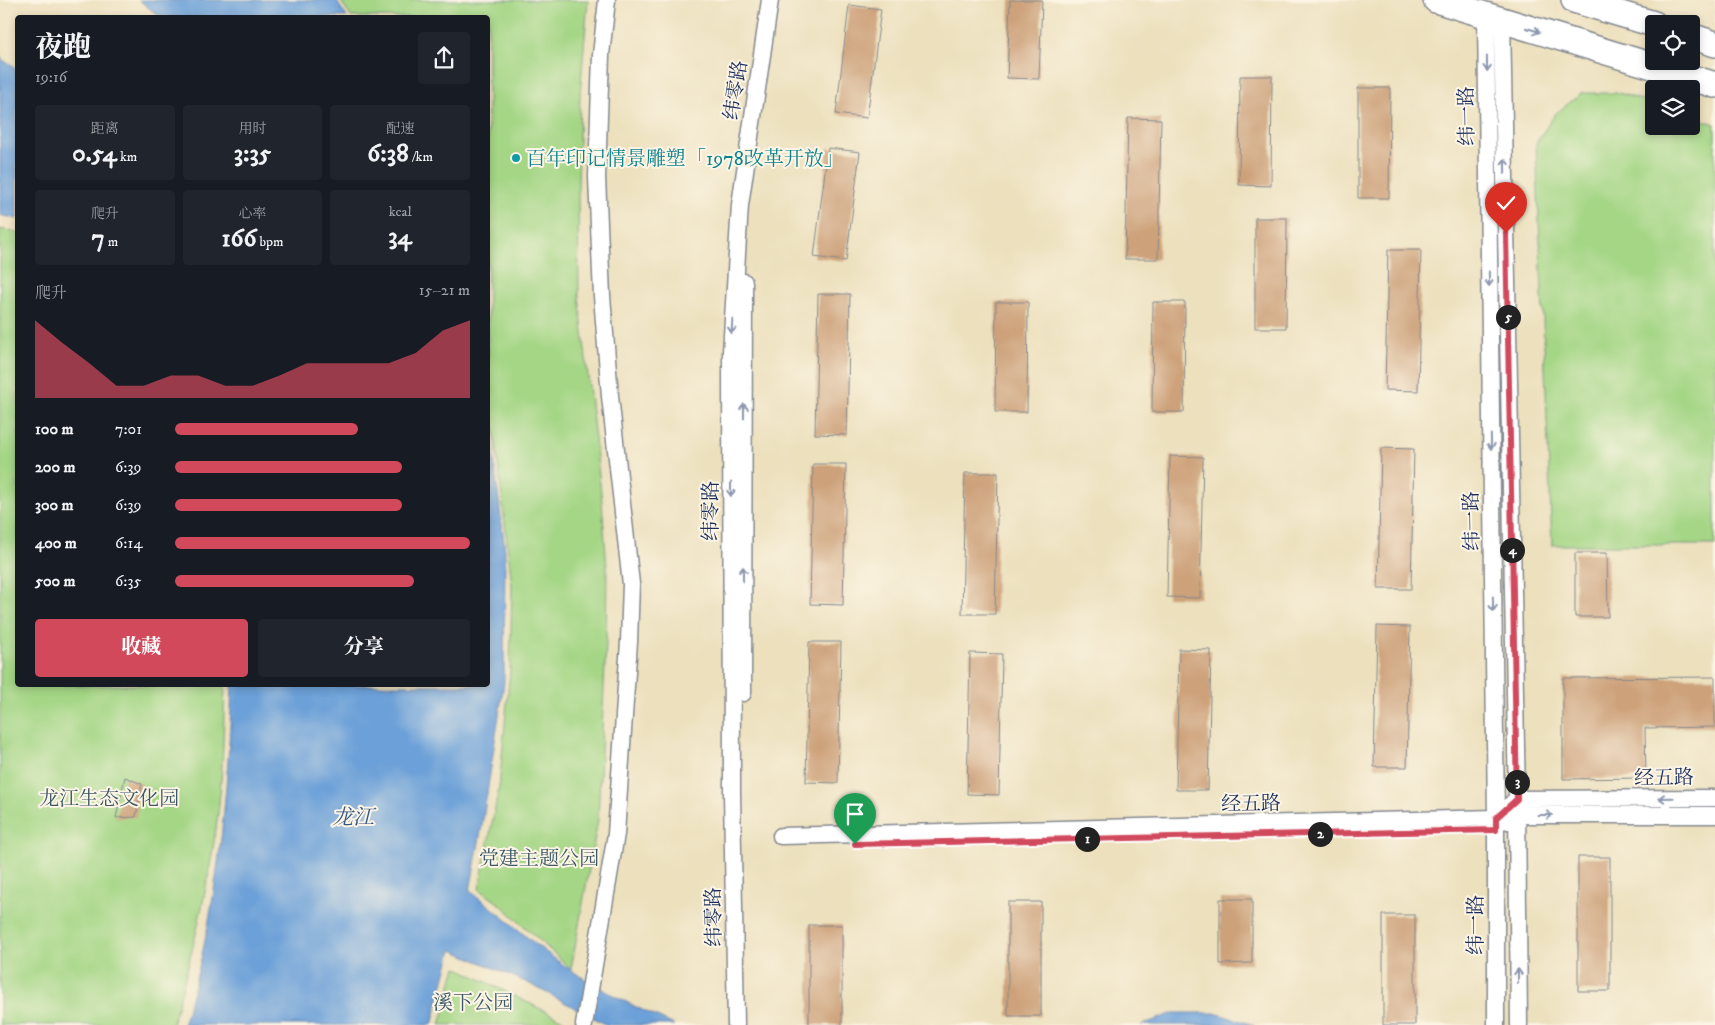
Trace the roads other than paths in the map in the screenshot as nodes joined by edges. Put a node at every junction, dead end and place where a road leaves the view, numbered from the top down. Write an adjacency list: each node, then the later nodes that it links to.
1 (607, 0): 16 (street)
2 (770, 0): 17 (street, 纬零路, one-way to 17)
3 (779, 0): 18 (street, 纬零路, one-way to 3)
4 (1436, 0): 6 (main road)
5 (1574, 0): 7 (main road)
6 (1494, 18): 10 (main road, one-way to 10); 12 (street, 纬一路, one-way to 6); 14 (street, 纬一路, one-way to 14)
7 (1645, 21)
8 (1700, 39): 9 (main road)
9 (1715, 44)
10 (1715, 85)
11 (1715, 798): 12 (street, 经五路, one-way to 12)
12 (1517, 807): 13 (street, one-way to 13); 14 (street); 20 (street, 纬一路, one-way to 12)
13 (1715, 815)
14 (1496, 824): 15 (street, 经五路); 19 (street, 纬一路)
15 (782, 841)
16 (584, 1025)
17 (736, 1025)
18 (747, 1025)
19 (1496, 1025)
20 (1519, 1025)

